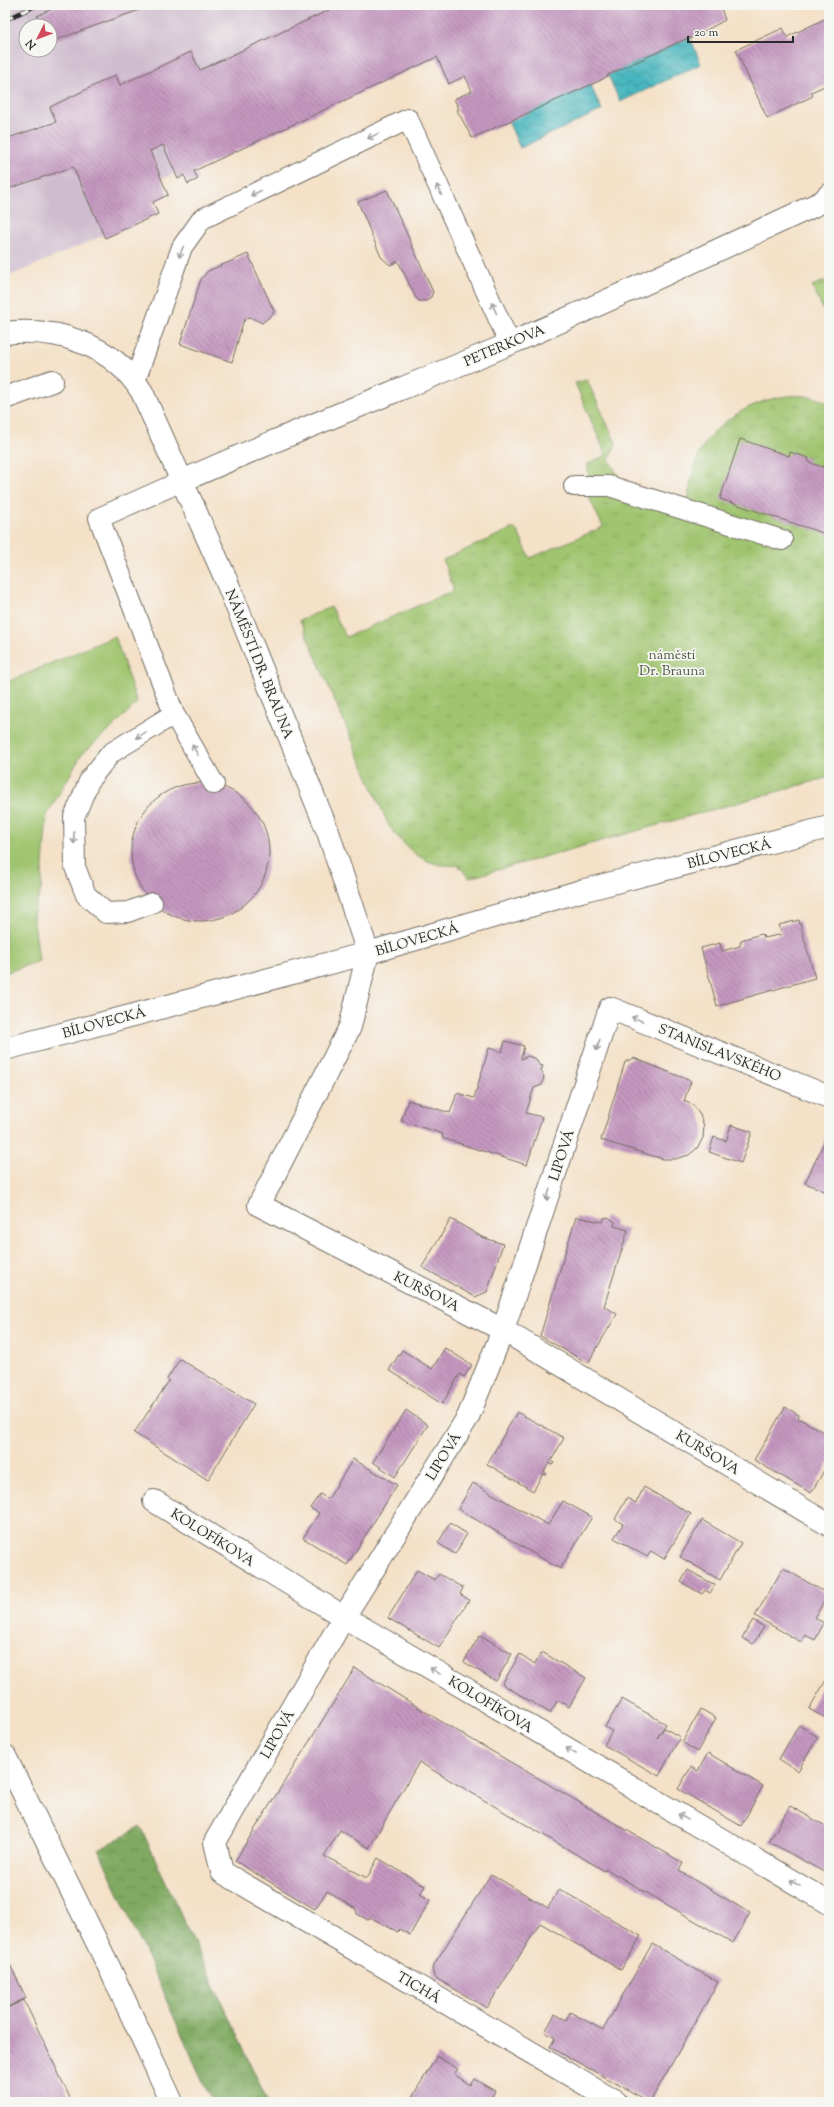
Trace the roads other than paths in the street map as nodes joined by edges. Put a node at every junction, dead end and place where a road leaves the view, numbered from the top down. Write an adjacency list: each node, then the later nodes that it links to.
1 (827, 199): 3 (street, PETERKOVA)
2 (5, 333): 5 (street, NÁMĚSTÍ DR. BRAUNA)
3 (510, 344): 5 (lane, one-way to 5); 7 (street, PETERKOVA)
4 (52, 381): 6 (street)
5 (135, 381): 7 (street, NÁMĚSTÍ DR. BRAUNA)
6 (5, 398)
7 (182, 481): 10 (lane); 14 (street, NÁMĚSTÍ DR. BRAUNA)
8 (574, 486): 9 (lane)
9 (782, 540)
10 (174, 714): 11 (lane, one-way to 10); 13 (lane, one-way to 13)
11 (214, 784)
12 (829, 827): 14 (street, BÍLOVECKÁ)
13 (152, 903)
14 (368, 953): 16 (street, BÍLOVECKÁ); 18 (street, KURŠOVA)
15 (610, 1008): 17 (street, STANISLAVSKÉHO, one-way to 15); 18 (street, LIPOVÁ, one-way to 18)
16 (5, 1049)
17 (829, 1097)
18 (503, 1330): 20 (street, KURŠOVA); 21 (street, LIPOVÁ)
19 (154, 1501): 21 (street, KOLOFÍKOVA)
20 (829, 1525)
21 (344, 1617): 23 (street, LIPOVÁ); 24 (street, KOLOFÍKOVA, one-way to 21)
22 (5, 1757): 25 (street)
23 (222, 1872): 26 (street, TICHÁ)
24 (829, 1903)
25 (172, 2102)
26 (616, 2102)

